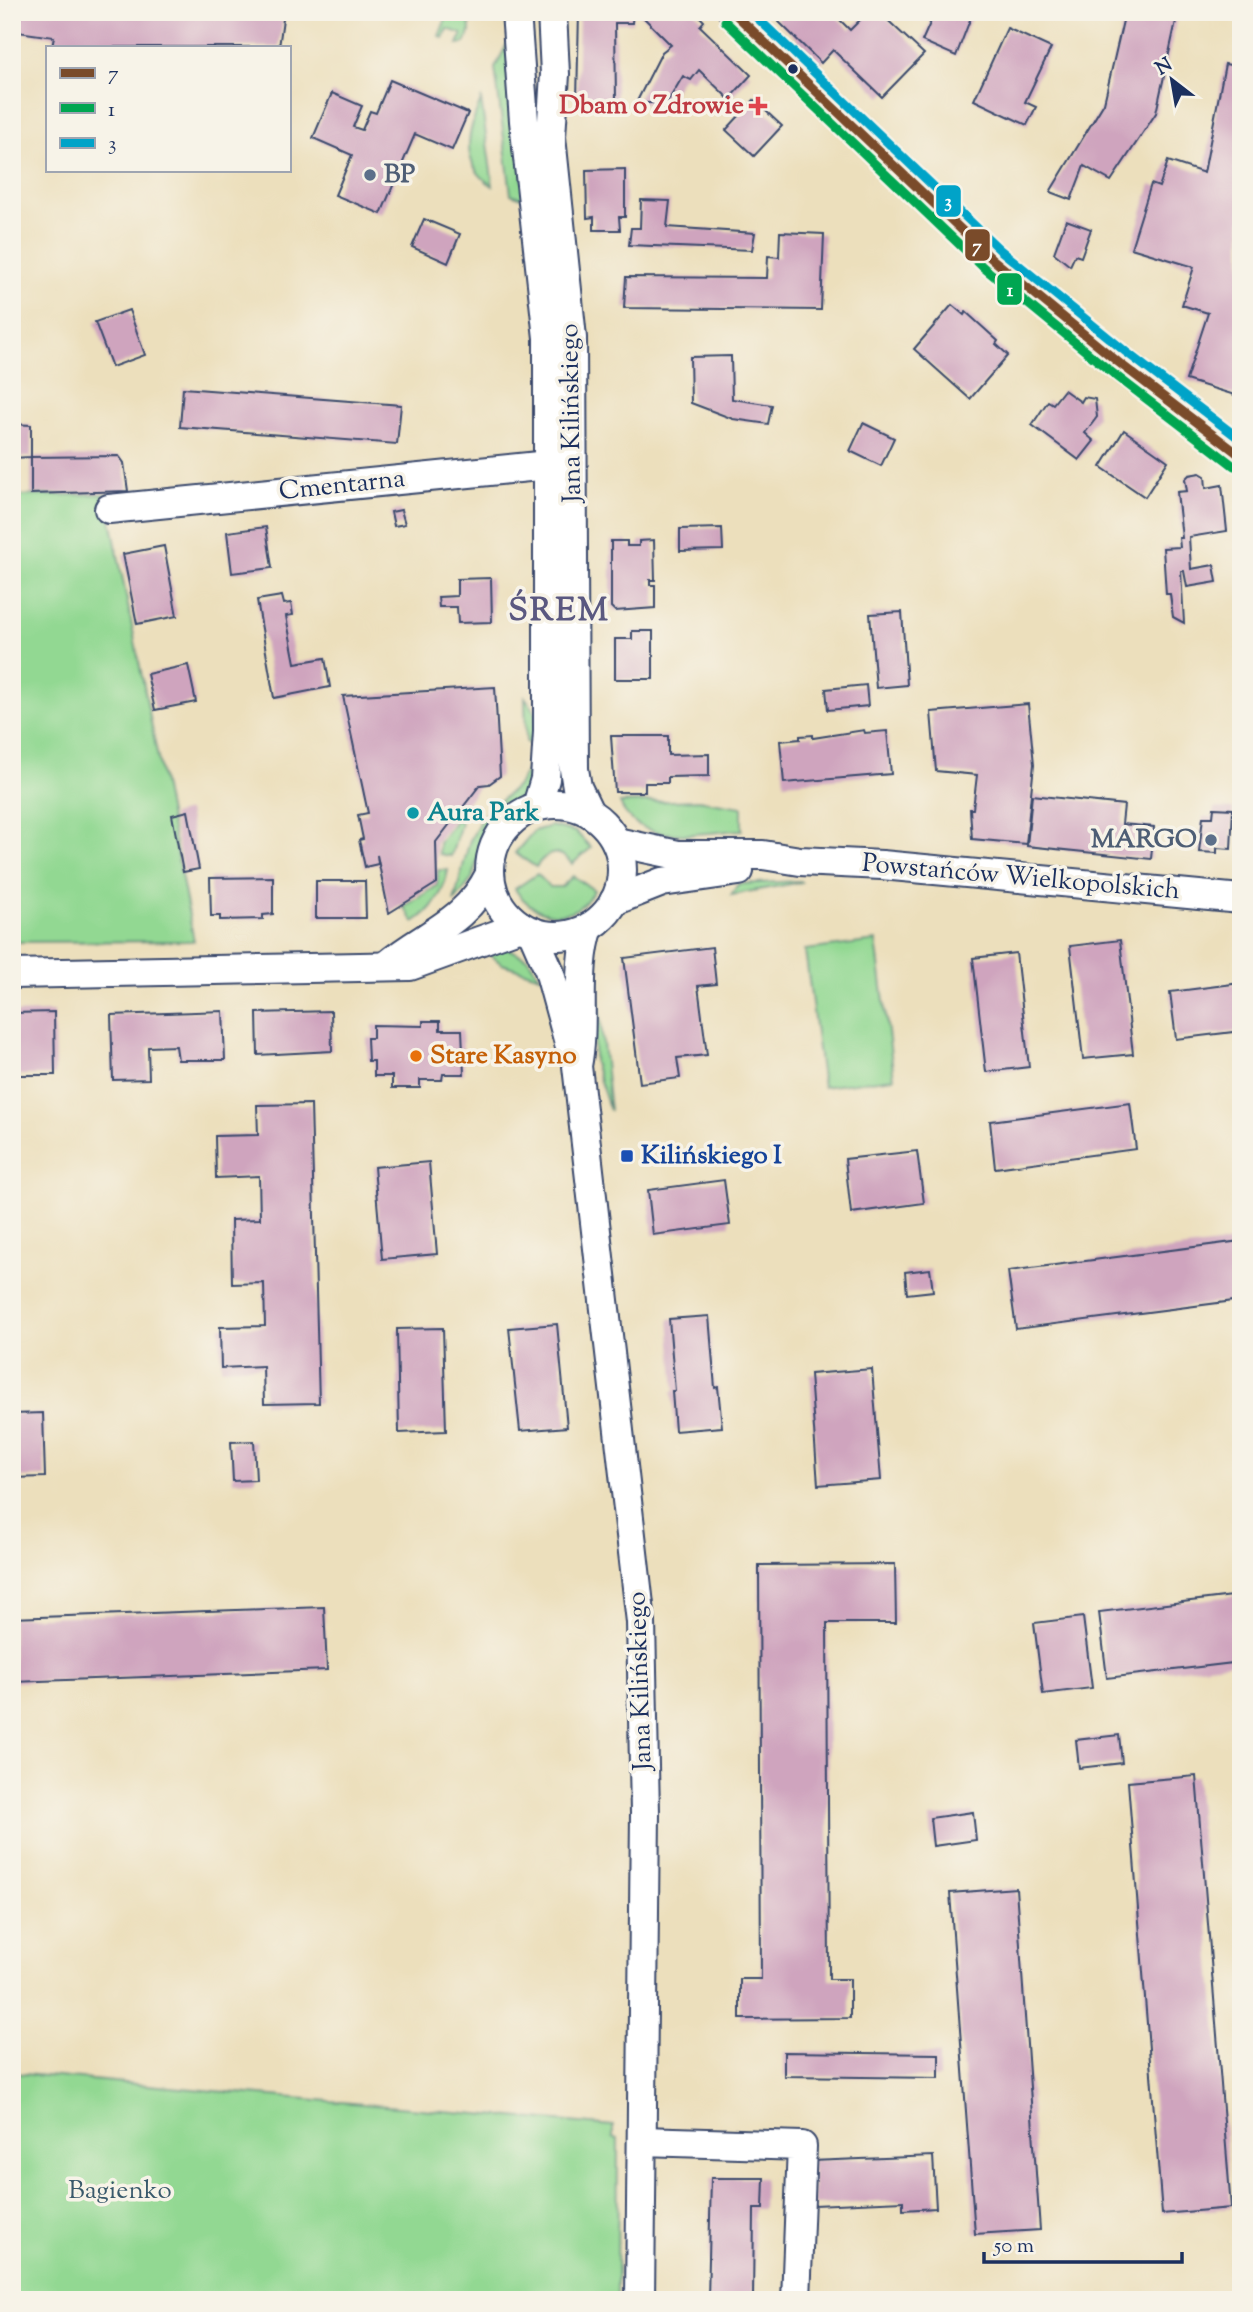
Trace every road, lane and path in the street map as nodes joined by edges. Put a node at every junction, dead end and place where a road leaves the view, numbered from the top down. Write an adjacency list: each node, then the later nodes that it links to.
1 (516, 12): 5 (street, Jana Kilińskiego)
2 (552, 12): 5 (street, Jana Kilińskiego)
3 (733, 12): 4 (street)
4 (1241, 456)
5 (562, 470): 6 (street, Cmentarna); 7 (street, Jana Kilińskiego); 8 (street, Jana Kilińskiego)
6 (109, 509)
7 (537, 806): 8 (street); 11 (street)
8 (589, 812): 9 (street)
9 (616, 842): 10 (street, Powstańców Wielkopolskich); 13 (street)
10 (800, 861): 12 (street, Powstańców Wielkopolskich); 13 (street, Powstańców Wielkopolskich)
11 (490, 874): 15 (street); 16 (street)
12 (1241, 899)
13 (614, 901): 14 (street)
14 (589, 926): 15 (street); 18 (street, Jana Kilińskiego)
15 (527, 928): 16 (street); 18 (street, Jana Kilińskiego)
16 (387, 965): 17 (street)
17 (12, 974)
18 (577, 1066): 19 (street, Jana Kilińskiego)
19 (642, 2141): 20 (street, Jana Kilińskiego); 21 (street)
20 (640, 2300)
21 (796, 2300)

